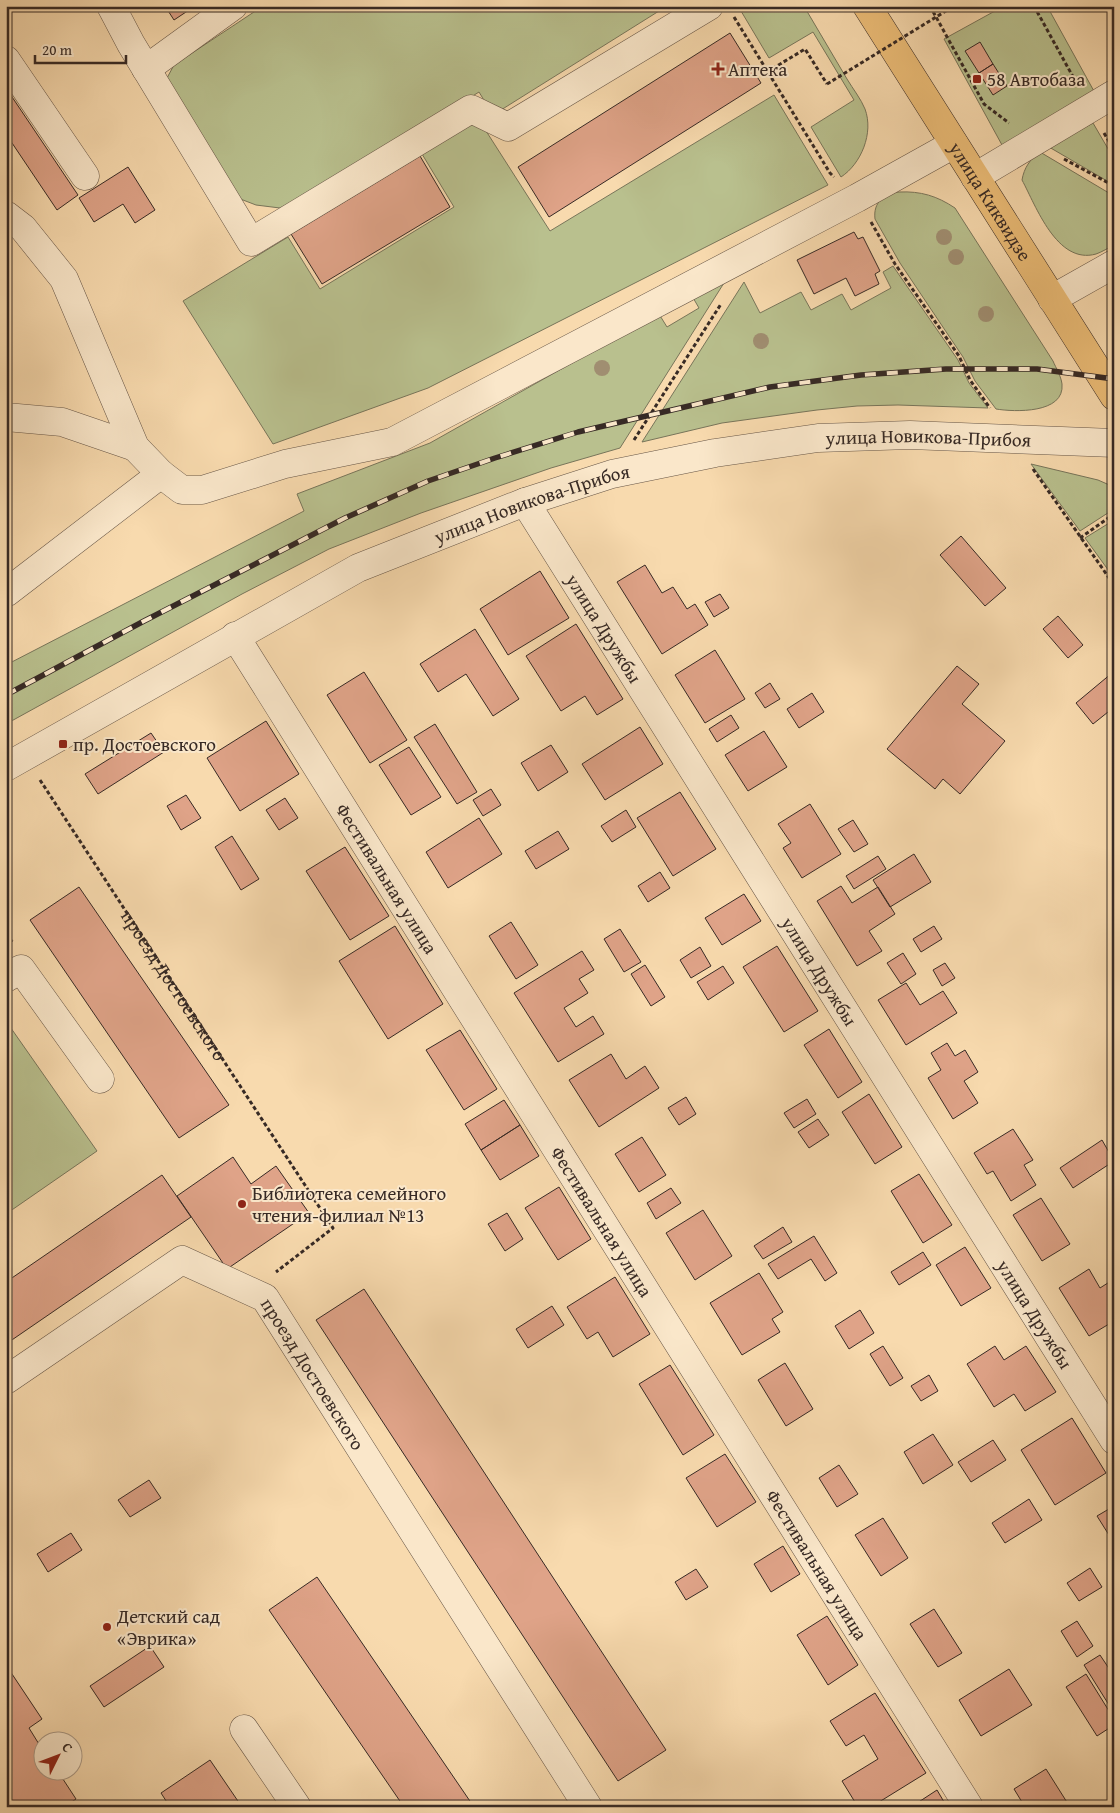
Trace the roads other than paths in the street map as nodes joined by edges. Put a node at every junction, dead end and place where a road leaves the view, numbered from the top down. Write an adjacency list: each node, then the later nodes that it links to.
1 (111, 6): 6 (street)
2 (232, 6): 6 (street)
3 (867, 6): 8 (main road, улица Киквидзе)
4 (721, 11): 6 (street)
5 (6, 60): 9 (street)
6 (146, 69)
7 (1114, 94): 10 (street)
8 (954, 144): 10 (main road, улица Киквидзе); 18 (street)
9 (84, 176)
10 (975, 177): 13 (main road, улица Киквидзе)
11 (6, 215): 17 (street)
12 (1114, 264): 13 (street)
13 (1052, 299): 14 (main road, улица Киквидзе)
14 (1114, 396)
15 (6, 417): 17 (street)
16 (1114, 443): 19 (street, улица Новикова-Прибоя)
17 (135, 447): 18 (street)
18 (161, 474): 20 (street)
19 (525, 502): 21 (street, улица Новикова-Прибоя); 26 (street, улица Дружбы)
20 (6, 592)
21 (235, 636): 22 (street, улица Новикова-Прибоя); 30 (street, Фестивальная улица)
22 (16, 762)
23 (6, 978): 24 (street)
24 (100, 1078)
25 (6, 1380): 29 (street, проезд Достоевского)
26 (1114, 1440)
27 (244, 1729): 28 (street)
28 (297, 1807)
29 (588, 1807)
30 (969, 1807)

